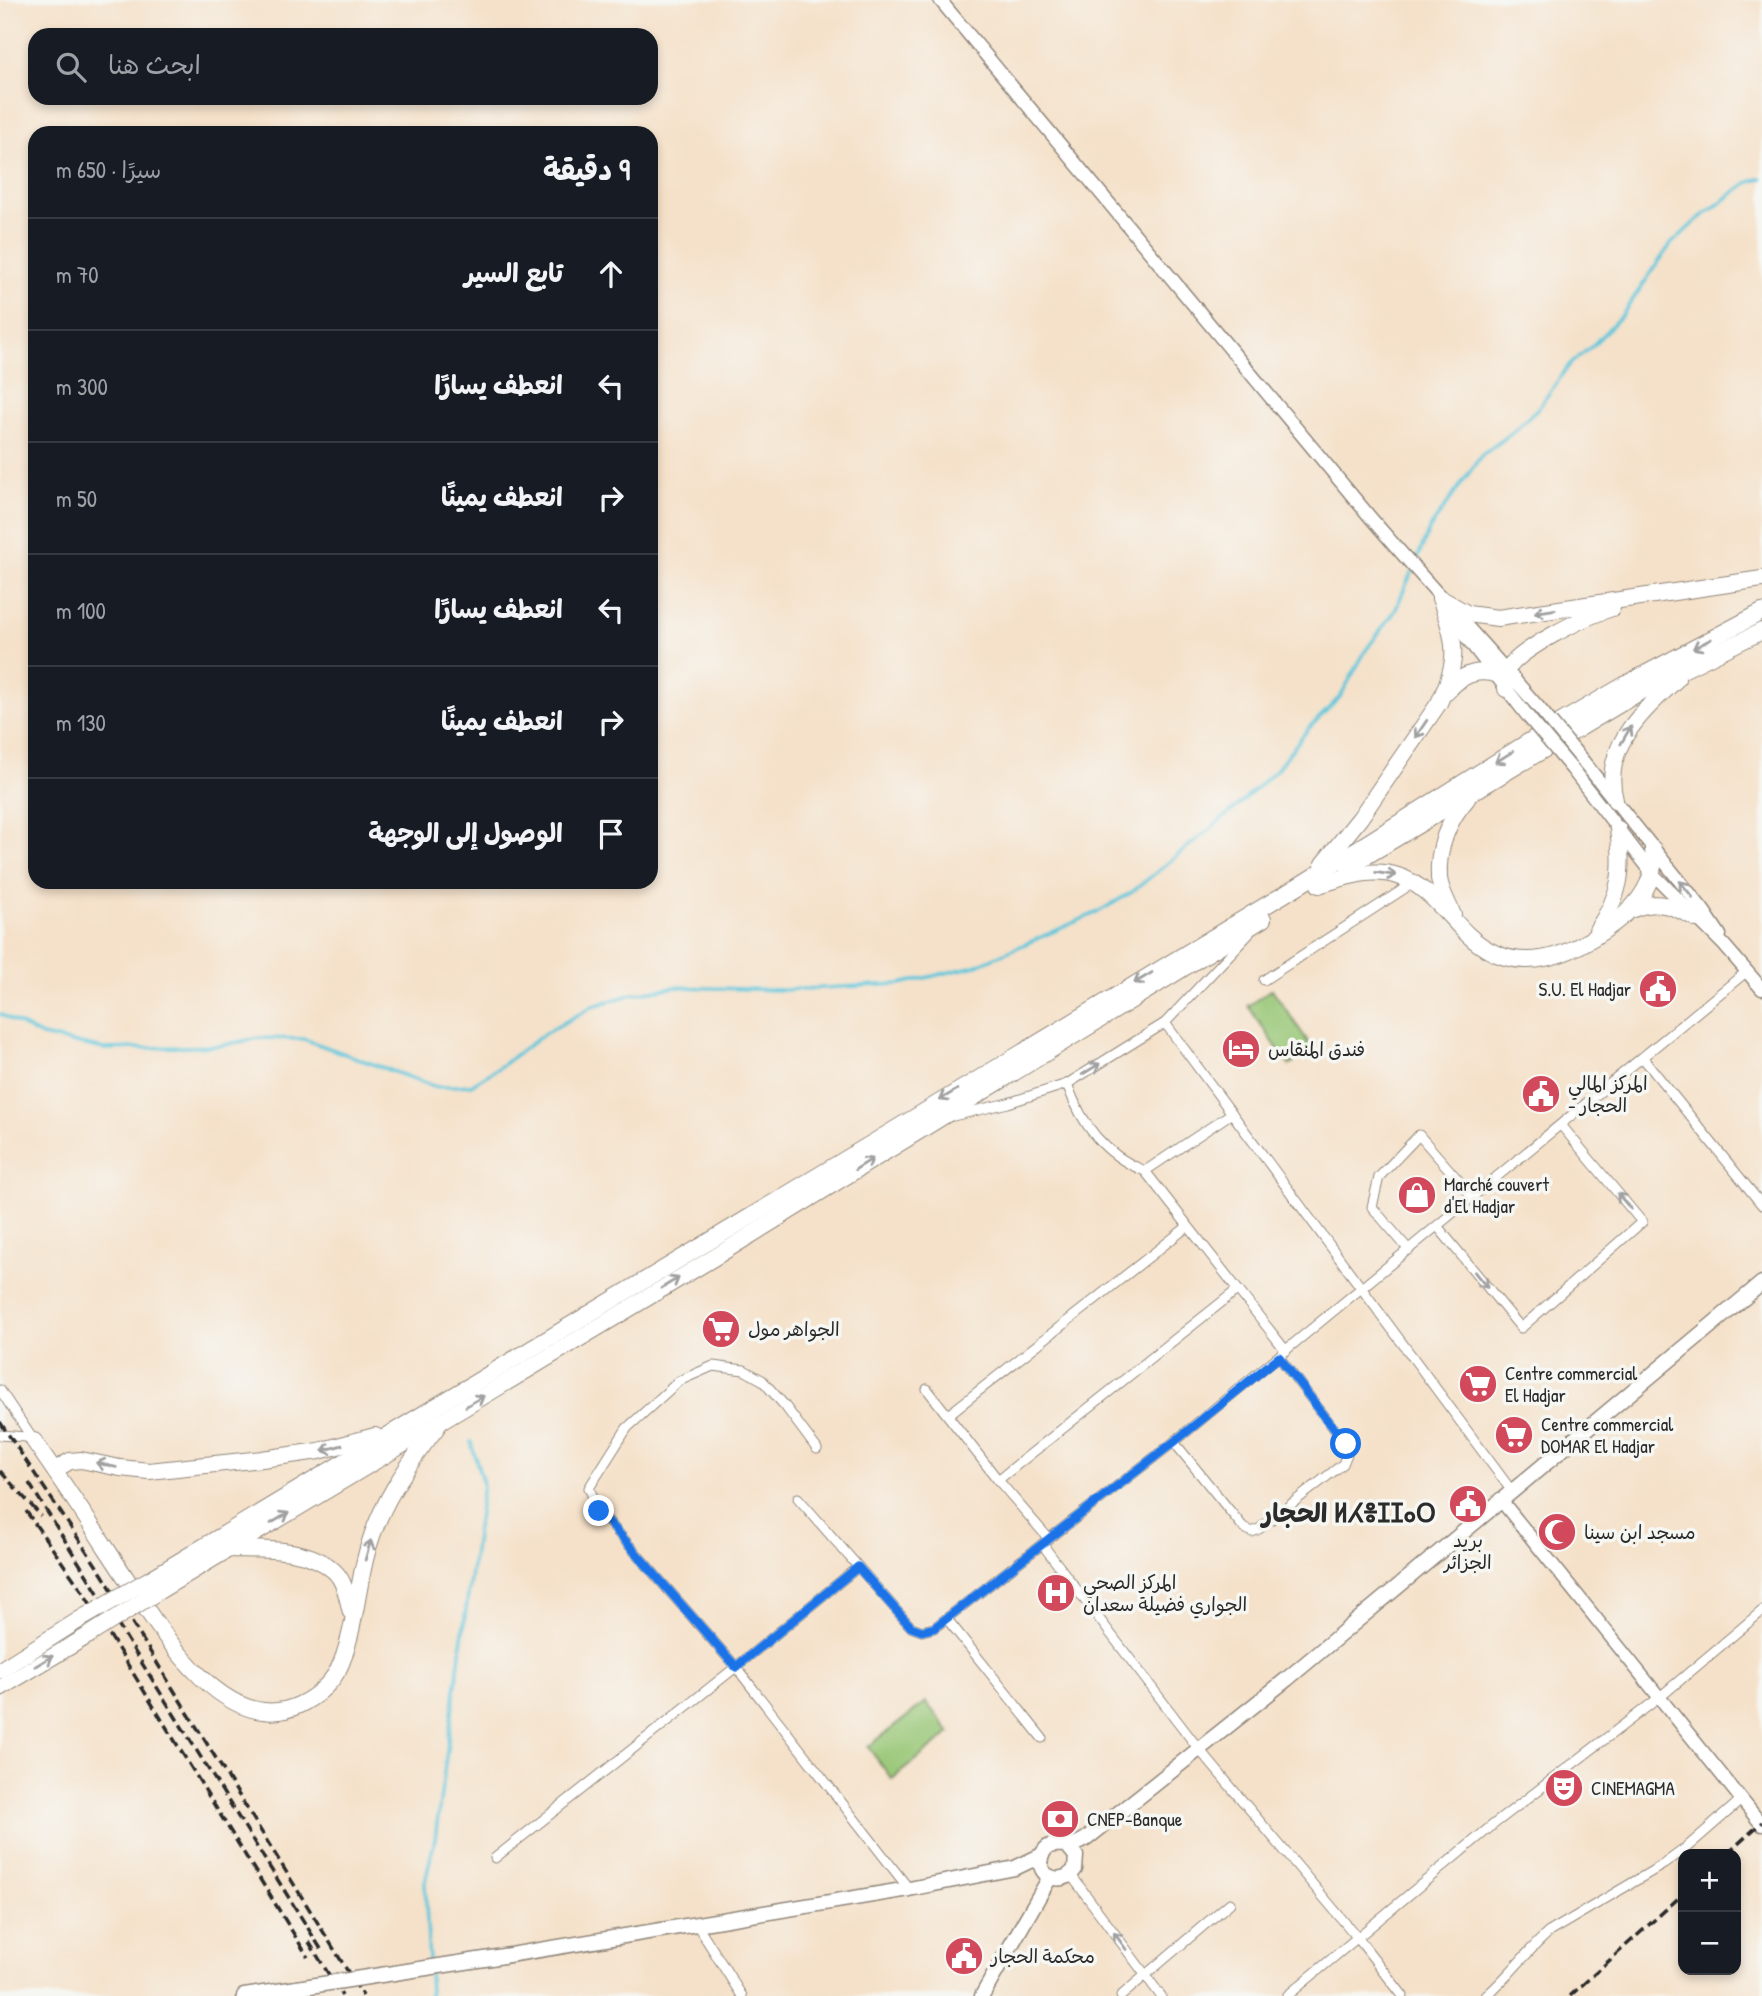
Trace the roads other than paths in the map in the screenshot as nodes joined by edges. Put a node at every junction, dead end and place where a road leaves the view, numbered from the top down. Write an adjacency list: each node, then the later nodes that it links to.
1 (940, 0): 3 (main road)
2 (1762, 579): 4 (highway)
3 (1437, 595): 4 (highway, one-way to 3); 8 (main road); 9 (highway)
4 (1661, 595): 8 (highway)
5 (1762, 612): 16 (highway, one-way to 16)
6 (1762, 631): 7 (highway)
7 (1693, 664): 11 (highway); 12 (highway, one-way to 7)
8 (1505, 677): 9 (highway); 10 (main road)
9 (1439, 703): 16 (highway, one-way to 16)
10 (1535, 714): 12 (main road, bridge); 13 (main road, bridge)
11 (1474, 792): 18 (highway); 22 (highway)
12 (1615, 800): 14 (main road)
13 (1618, 829): 15 (main road); 23 (highway)
14 (1653, 849): 15 (highway); 24 (main road, one-way to 14)
15 (1653, 874): 19 (highway); 20 (main road)
16 (1303, 883): 48 (highway, one-way to 48)
17 (1413, 883): 18 (highway, one-way to 17); 22 (highway); 26 (street)
18 (1319, 885): 21 (highway)
19 (1629, 911): 20 (highway); 23 (highway)
20 (1697, 919): 24 (main road)
21 (1261, 920): 28 (street); 32 (highway)
22 (1457, 923): 23 (highway)
23 (1592, 938)
24 (1724, 945): 25 (main road)
25 (1746, 972): 27 (main road); 29 (street)
26 (1264, 980)
27 (1762, 989)
28 (1165, 1023): 30 (street, one-way to 28); 31 (street)
29 (1643, 1058): 33 (street); 36 (street)
30 (1067, 1084): 32 (street); 34 (street)
31 (1232, 1114): 34 (street); 41 (street)
32 (934, 1121): 47 (highway, one-way to 32)
33 (1561, 1125): 35 (street); 38 (street, one-way to 33)
34 (1145, 1171): 37 (street)
35 (1473, 1197): 38 (street); 39 (street)
36 (1762, 1205)
37 (1187, 1227): 42 (street); 46 (street)
38 (1438, 1227): 39 (street)
39 (1409, 1250): 41 (street)
40 (1762, 1283): 55 (main road)
41 (1362, 1289): 43 (street); 55 (street)
42 (1237, 1290): 43 (street); 54 (street)
43 (1283, 1354): 51 (street); 51 (street)
44 (927, 1389): 46 (street)
45 (0, 1390): 50 (street)
46 (948, 1415): 54 (street)
47 (442, 1420): 58 (highway, one-way to 47); 62 (highway, one-way to 47)
48 (397, 1429): 53 (highway, one-way to 53); 60 (highway)
49 (0, 1435): 50 (street)
50 (34, 1441): 53 (highway)
51 (1174, 1442): 57 (street)
52 (817, 1449): 64 (street)
53 (55, 1470): 62 (highway)
54 (998, 1480): 57 (street)
55 (1506, 1495): 67 (main road); 69 (main road)
56 (798, 1498): 59 (street)
57 (1045, 1542): 63 (street); 69 (street)
58 (228, 1549): 60 (highway); 62 (highway)
59 (858, 1567): 63 (street); 64 (street)
60 (154, 1585): 65 (highway, bridge); 66 (highway, one-way to 60, bridge)
61 (1762, 1611): 67 (street)
62 (352, 1616)
63 (947, 1619): 68 (street)
64 (736, 1667): 74 (street); 78 (street)
65 (0, 1670)
66 (0, 1688)
67 (1660, 1697): 70 (main road); 81 (street)
68 (1042, 1738)
69 (1198, 1748): 72 (main road); 81 (street)
70 (1741, 1800): 71 (main road); 90 (street)
71 (1762, 1825)
72 (1072, 1851): 73 (main road); 77 (main road)
73 (1042, 1855): 75 (main road); 76 (main road)
74 (495, 1858)
75 (1015, 1868): 76 (main road); 78 (main road)
76 (1048, 1875): 77 (main road); 85 (main road)
77 (1072, 1875): 82 (street, one-way to 77)
78 (909, 1889): 80 (main road)
79 (1230, 1903): 82 (street)
80 (696, 1923): 83 (main road, bridge); 84 (street)
81 (1357, 1937): 88 (street); 89 (street)
82 (1146, 1976): 86 (street); 87 (street)
83 (244, 1996)
84 (742, 1996)
85 (982, 1996)
86 (1121, 1996)
87 (1161, 1996)
88 (1287, 1996)
89 (1403, 1996)
90 (1486, 1996)

